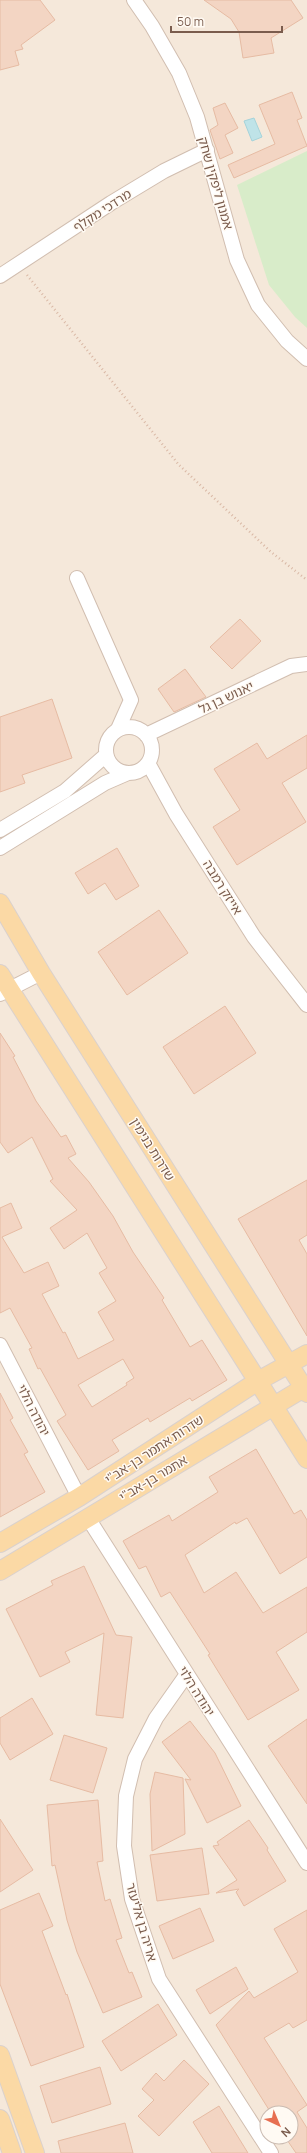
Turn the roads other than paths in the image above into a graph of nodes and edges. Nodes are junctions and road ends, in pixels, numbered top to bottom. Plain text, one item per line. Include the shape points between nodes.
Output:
1 (134, 0) edge
2 (206, 150) junction
3 (0, 276) edge
4 (307, 359) edge
5 (77, 578) dead end
6 (307, 664) edge
7 (118, 729) junction
8 (146, 735) junction
9 (106, 755) junction
10 (148, 763) junction
11 (128, 773) junction
12 (0, 830) edge
13 (0, 848) edge
14 (0, 904) edge
15 (41, 973) junction
16 (0, 974) edge
17 (5, 992) edge
18 (307, 1005) edge
19 (0, 1345) edge
20 (307, 1354) edge
21 (290, 1364) junction
22 (258, 1381) junction
23 (306, 1389) edge
24 (273, 1405) junction
25 (307, 1459) edge
26 (79, 1497) junction
27 (88, 1518) junction
28 (0, 1543) edge
29 (0, 1571) edge
30 (187, 1674) junction
31 (307, 1863) edge
32 (0, 2055) edge
33 (0, 2119) edge
34 (12, 2153) edge
35 (35, 2153) edge
36 (271, 2153) edge

1 - 2 street, אמנון ליפקין שחק via 179,73 197,117
2 - 3 street, מרדכי מקלף via 164,171 111,203
2 - 4 street, אמנון ליפקין שחק via 237,260 258,306 287,341
5 - 7 street via 131,700
6 - 8 street, יאנוש בן גל via 291,666
7 - 8 street via 134,727
7 - 9 street via 108,740
8 - 10 street via 152,748
9 - 11 street via 114,768
9 - 12 street via 65,791
10 - 11 street via 136,772
10 - 18 street, אייזק רמבה via 176,814 254,937
11 - 13 street via 106,783
14 - 15 main road, שדרות בנימין
15 - 17 street
15 - 21 main road, שדרות בנימין
16 - 17 main road
17 - 22 main road
19 - 26 street, יהודה הלוי
20 - 21 main road, שדרות אתמר בן-אב"י
21 - 22 main road, שדרות אתמר בן-אב"י
21 - 23 main road, שדרות בנימין
22 - 24 main road
22 - 26 main road, שדרות אתמר בן-אב"י
23 - 24 main road, אתמר בן-אב"י
24 - 25 main road
24 - 27 main road, אתמר בן-אב"י
26 - 28 main road, שדרות אתמר בן-אב"י
27 - 29 main road, אתמר בן-אב"י
27 - 30 street, יהודה הלוי
30 - 31 street, יהודה הלוי
30 - 36 street, אריה בן אליעזר via 156,1718 135,1759 126,1796 124,1846 132,1899 159,1979
32 - 35 main road
33 - 34 main road

